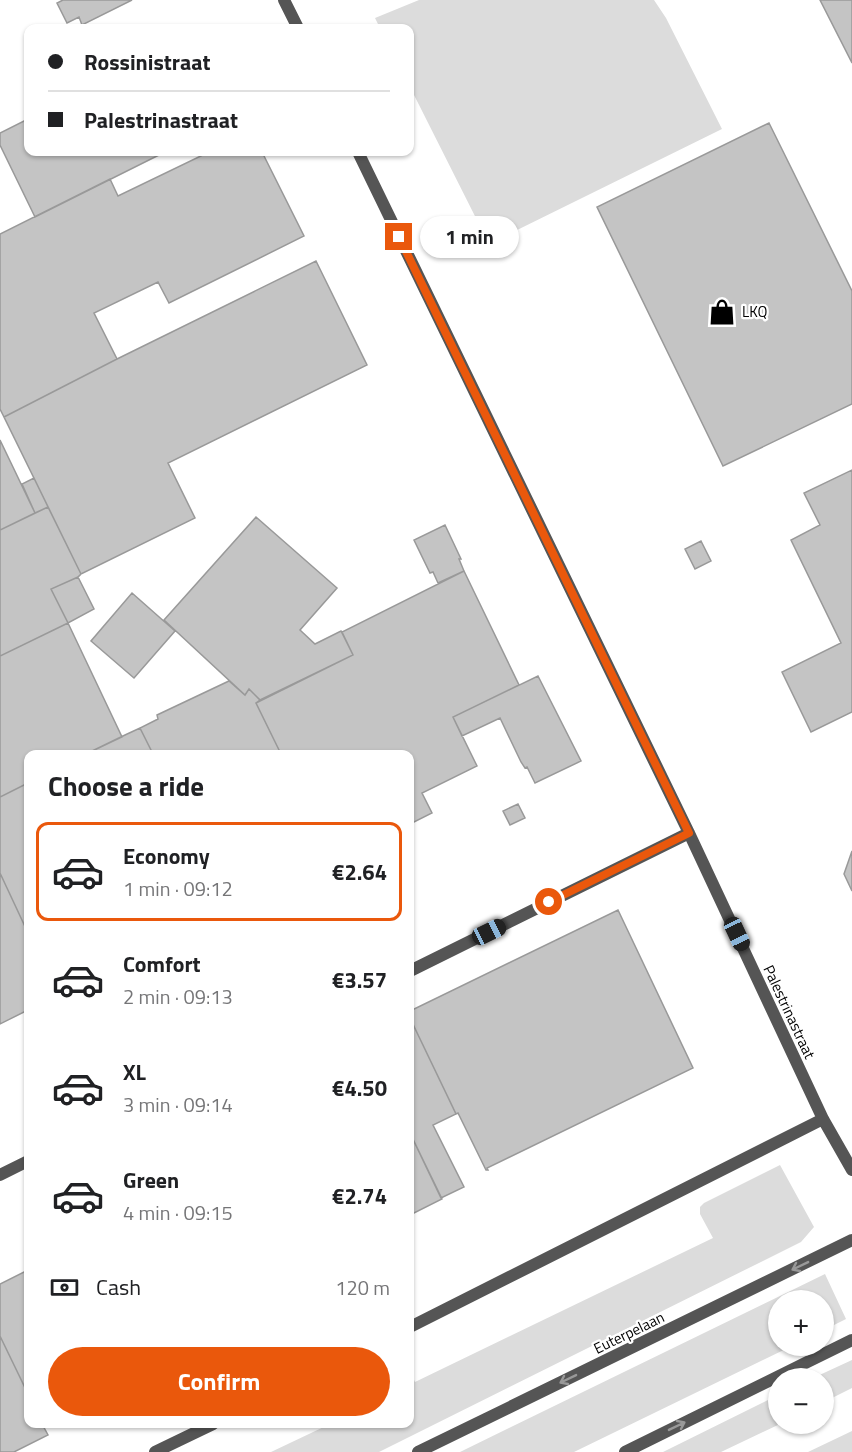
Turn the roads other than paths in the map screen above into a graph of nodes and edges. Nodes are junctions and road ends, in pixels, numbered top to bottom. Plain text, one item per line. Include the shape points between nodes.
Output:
1 (284, 0) edge
2 (296, 24) edge
3 (360, 156) edge
4 (689, 833) junction
5 (414, 970) edge
6 (823, 1119) junction
7 (24, 1163) edge
8 (852, 1170) edge
9 (0, 1175) edge
10 (852, 1240) edge
11 (414, 1325) edge
12 (852, 1340) edge
13 (205, 1428) edge
14 (155, 1452) edge
15 (418, 1452) edge
16 (625, 1452) edge

1 - 2 street
3 - 4 street, Palestrinastraat
4 - 5 street
4 - 6 street, Palestrinastraat
6 - 8 street, Palestrinastraat
6 - 11 street
7 - 9 street
10 -> 15 street, Euterpelaan
16 -> 12 street
13 - 14 street

